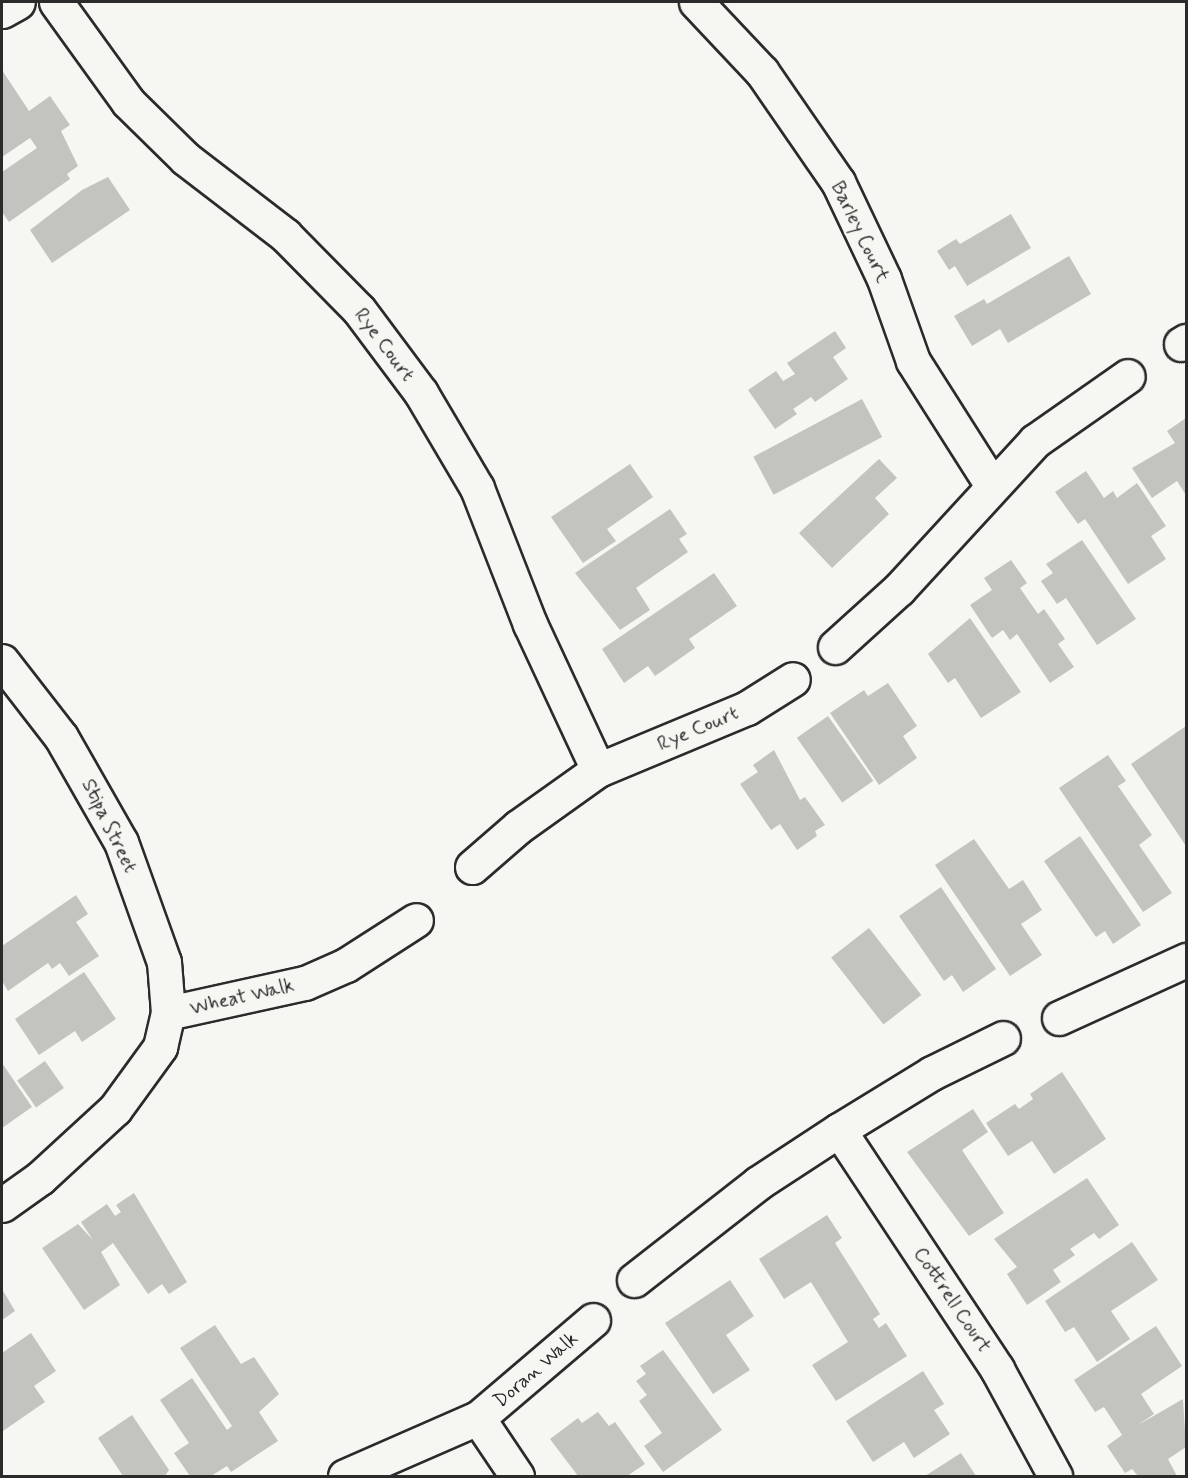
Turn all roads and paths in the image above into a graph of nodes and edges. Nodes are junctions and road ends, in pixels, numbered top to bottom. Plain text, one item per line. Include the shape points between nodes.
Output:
1 (18, 2) edge
2 (56, 2) edge
3 (696, 2) edge
4 (2, 11) edge
5 (1128, 376) dead end
6 (991, 484) junction
7 (835, 647) dead end
8 (2, 661) edge
9 (793, 679) dead end
10 (598, 770) junction
11 (472, 867) dead end
12 (416, 920) dead end
13 (1186, 960) edge
14 (168, 1013) junction
15 (1059, 1018) dead end
16 (1003, 1038) dead end
17 (839, 1130) junction
18 (2, 1205) edge
19 (634, 1280) dead end
20 (593, 1320) dead end
21 (477, 1418) junction
22 (345, 1476) edge
23 (517, 1476) edge
24 (1055, 1476) edge

1 - 4 street
2 - 10 street, Rye Court via 128,102 186,159 285,235 359,310 421,393 477,488 557,687
3 - 6 street, Barley Court via 762,72 838,182 884,279 913,361
5 - 6 street via 1071,412
6 - 7 street via 899,589
8 - 14 street, Stipa Street via 61,737 121,842 164,962
9 - 10 street, Rye Court via 747,708
10 - 11 street, Rye Court via 518,827
12 - 14 street, Wheat Walk via 346,965 305,983
13 - 15 street
14 - 18 street, Wheat Walk via 160,1047 115,1109 40,1178
16 - 17 street via 932,1073
17 - 19 street via 759,1183
17 - 24 street, Cottrell Court via 997,1369
20 - 21 street, Doran Walk
21 - 22 street, Doran Walk
21 - 23 street, Doran Walk

